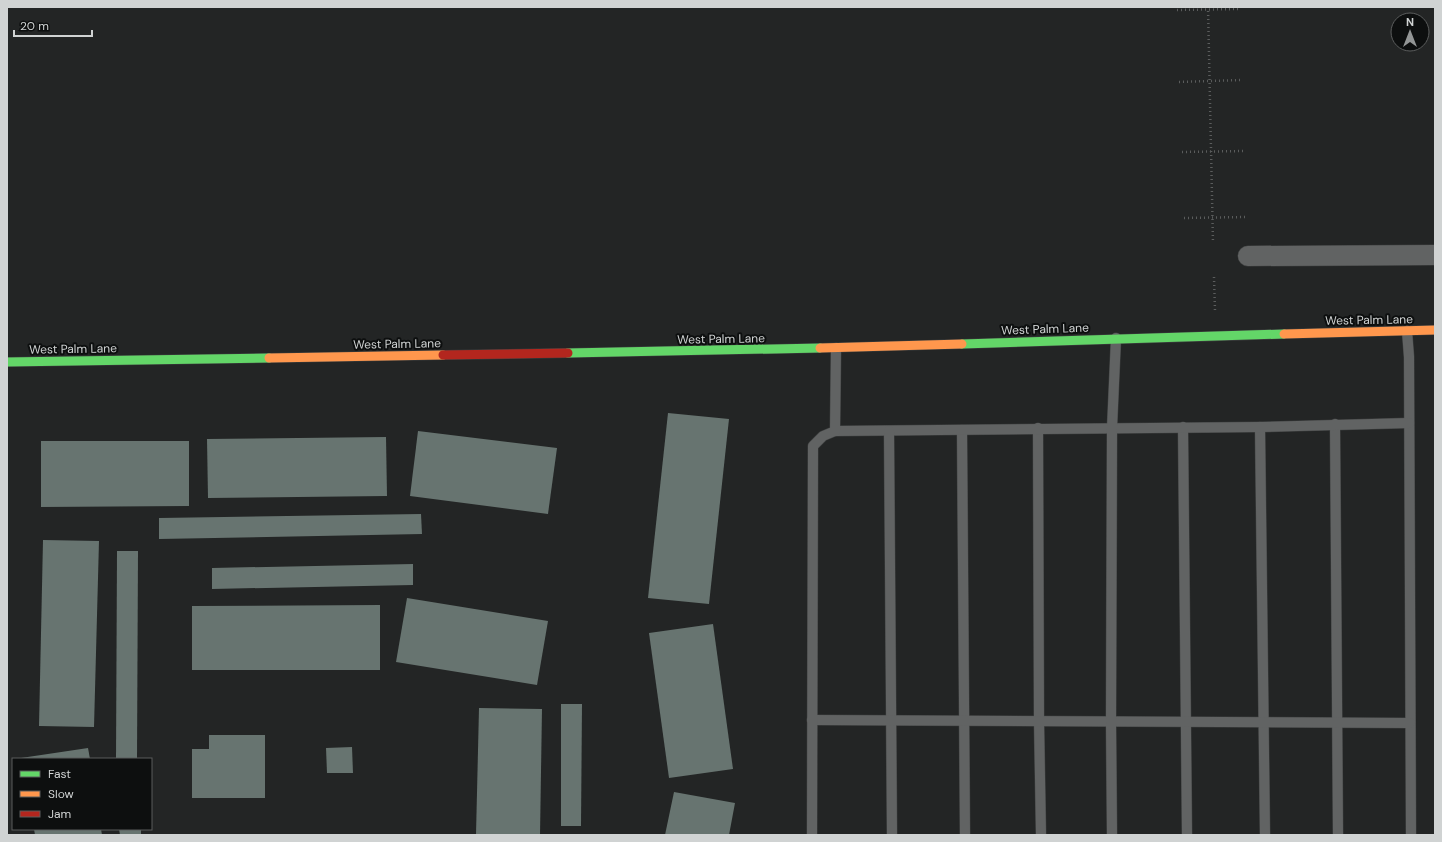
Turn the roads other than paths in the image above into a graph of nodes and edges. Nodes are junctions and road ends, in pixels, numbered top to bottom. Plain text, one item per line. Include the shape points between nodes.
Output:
1 (1435, 255) edge
2 (1248, 256) dead end
3 (1435, 330) edge
4 (1407, 331) junction
5 (1116, 338) junction
6 (836, 348) junction
7 (7, 362) edge
8 (1409, 423) junction
9 (1335, 424) junction
10 (1183, 427) junction
11 (1260, 427) junction
12 (1038, 428) junction
13 (1112, 428) junction
14 (962, 430) junction
15 (834, 431) junction
16 (889, 431) junction
17 (812, 720) junction
18 (891, 720) junction
19 (964, 721) junction
20 (1039, 721) junction
21 (1111, 722) junction
22 (1186, 722) junction
23 (1263, 723) junction
24 (1337, 723) junction
25 (1410, 723) junction
26 (812, 835) edge
27 (892, 835) edge
28 (965, 835) edge
29 (1041, 835) edge
30 (1112, 835) edge
31 (1187, 835) edge
32 (1265, 835) edge
33 (1338, 835) edge
34 (1411, 835) edge

1 - 2 street
3 - 4 street, West Palm Lane
4 - 5 street, West Palm Lane
4 - 8 lane
5 - 6 street, West Palm Lane
5 - 13 lane
6 - 7 street, West Palm Lane
6 - 15 lane
8 - 9 lane
8 - 25 lane
9 - 11 lane
9 - 24 lane
10 - 11 lane
10 - 13 lane
10 - 22 lane
11 - 23 lane
12 - 13 lane
12 - 14 lane
12 - 20 lane
13 - 21 lane
14 - 16 lane
14 - 19 lane
15 - 16 lane
15 - 17 lane via 822,436 813,446
16 - 18 lane
17 - 18 lane
17 - 26 lane
18 - 19 lane
18 - 27 lane
19 - 20 lane
19 - 28 lane
20 - 21 lane
20 - 29 lane
21 - 22 lane
21 - 30 lane
22 - 23 lane
22 - 31 lane
23 - 24 lane
23 - 32 lane
24 - 25 lane
24 - 33 lane
25 - 34 lane

